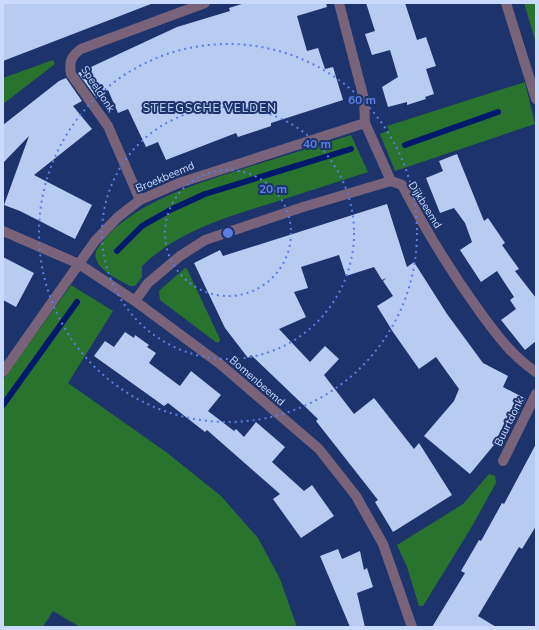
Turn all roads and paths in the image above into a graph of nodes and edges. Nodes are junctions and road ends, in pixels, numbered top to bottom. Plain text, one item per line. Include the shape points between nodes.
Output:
1 (205, 3) edge
2 (339, 3) edge
3 (506, 3) edge
4 (536, 99) edge
5 (365, 123) junction
6 (391, 181) junction
7 (140, 200) junction
8 (3, 231) edge
9 (79, 264) junction
10 (136, 301) junction
11 (3, 372) edge
12 (536, 372) edge
13 (536, 394) edge
14 (503, 461) dead end
15 (412, 627) edge

1 - 7 street, Speeldonk via 81,49 71,58 71,74 108,126
2 - 5 street, Dijkbeemd via 364,99
3 - 4 street
5 - 6 street, Dijkbeemd
5 - 7 street, Broekbeemd via 179,182
6 - 10 street via 205,240 180,256 148,283
6 - 12 street, Dijkbeemd via 402,185 458,281 504,344
7 - 9 street, Broekbeemd via 99,236
8 - 9 street, Bomenbeemd
9 - 10 street, Bomenbeemd
9 - 11 street, Broekbeemd
10 - 15 street, Bomenbeemd via 220,364 319,450 356,496 383,544
13 - 14 street, Buurtdonk

